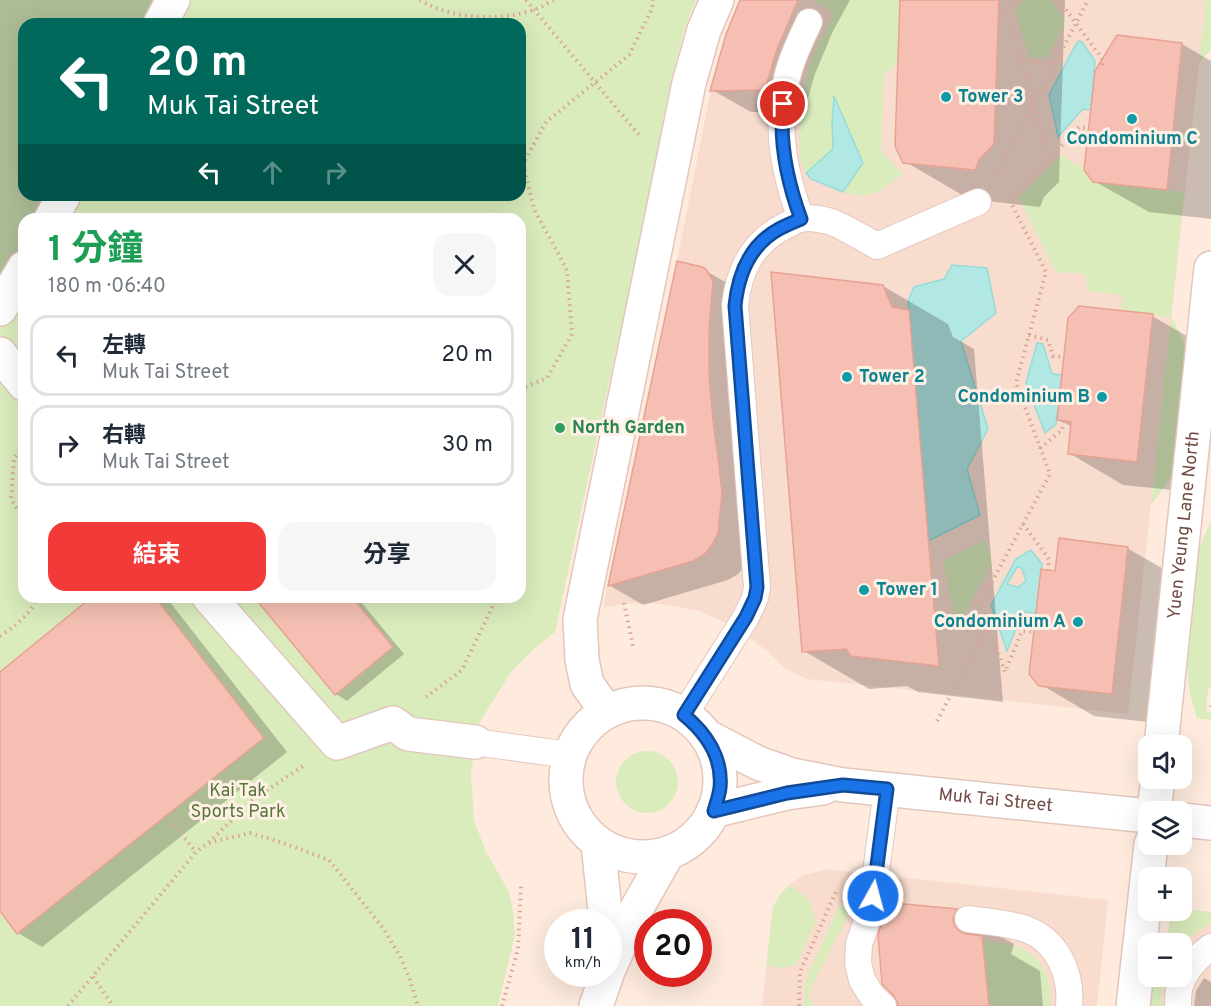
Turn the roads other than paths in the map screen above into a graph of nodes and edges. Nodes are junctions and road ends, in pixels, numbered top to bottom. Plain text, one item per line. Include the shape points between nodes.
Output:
1 (173, 0) edge
2 (717, 0) edge
3 (163, 18) edge
4 (809, 22) dead end
5 (978, 202) dead end
6 (801, 219) junction
7 (1211, 268) edge
8 (18, 278) edge
9 (0, 309) edge
10 (0, 354) edge
11 (18, 376) edge
12 (214, 603) edge
13 (607, 712) junction
14 (695, 725) junction
15 (1162, 735) edge
16 (475, 742) joint
17 (569, 755) junction
18 (843, 785) junction
19 (887, 789) junction
20 (714, 811) junction
21 (1138, 815) edge
22 (1192, 821) edge
23 (1211, 823) edge
24 (598, 843) junction
25 (668, 853) junction
26 (1150, 855) edge
27 (603, 909) edge
28 (968, 919) dead end
29 (622, 940) edge
30 (1211, 947) edge
31 (883, 1006) edge
32 (1069, 1006) edge
33 (1133, 1006) edge
34 (1178, 1006) edge

1 - 3 street
2 - 13 street via 689,83 580,620 587,684
4 - 6 lane via 785,87 781,121 783,155
5 - 6 lane via 877,246 830,221
6 - 14 lane via 778,229 750,255 737,288 735,306 757,587
7 - 15 street, Yuen Yeung Lane North
8 - 9 street
10 - 11 street
12 - 16 street via 337,743 393,723 408,734
13 - 14 street, Muk Tai Street via 634,703 656,704 671,708
13 - 17 street, Muk Tai Street via 591,722
14 - 18 street, Muk Tai Street via 758,763 792,775
14 - 20 street, Muk Tai Street via 714,751 720,773
16 - 17 lane
17 - 24 street, Muk Tai Street via 568,800 579,823
18 - 19 street, Muk Tai Street
18 - 20 street, Muk Tai Street via 787,793
19 - 21 street, Muk Tai Street
19 - 31 lane via 877,910 859,944 858,963 862,980
20 - 25 street, Muk Tai Street via 700,832
22 - 23 street
24 - 25 street, Muk Tai Street via 625,855 654,857
24 - 27 street
25 - 29 street, Muk Tai Street
26 - 33 street
28 - 32 lane via 1024,929 1054,949 1069,981
30 - 34 lane via 1187,969

